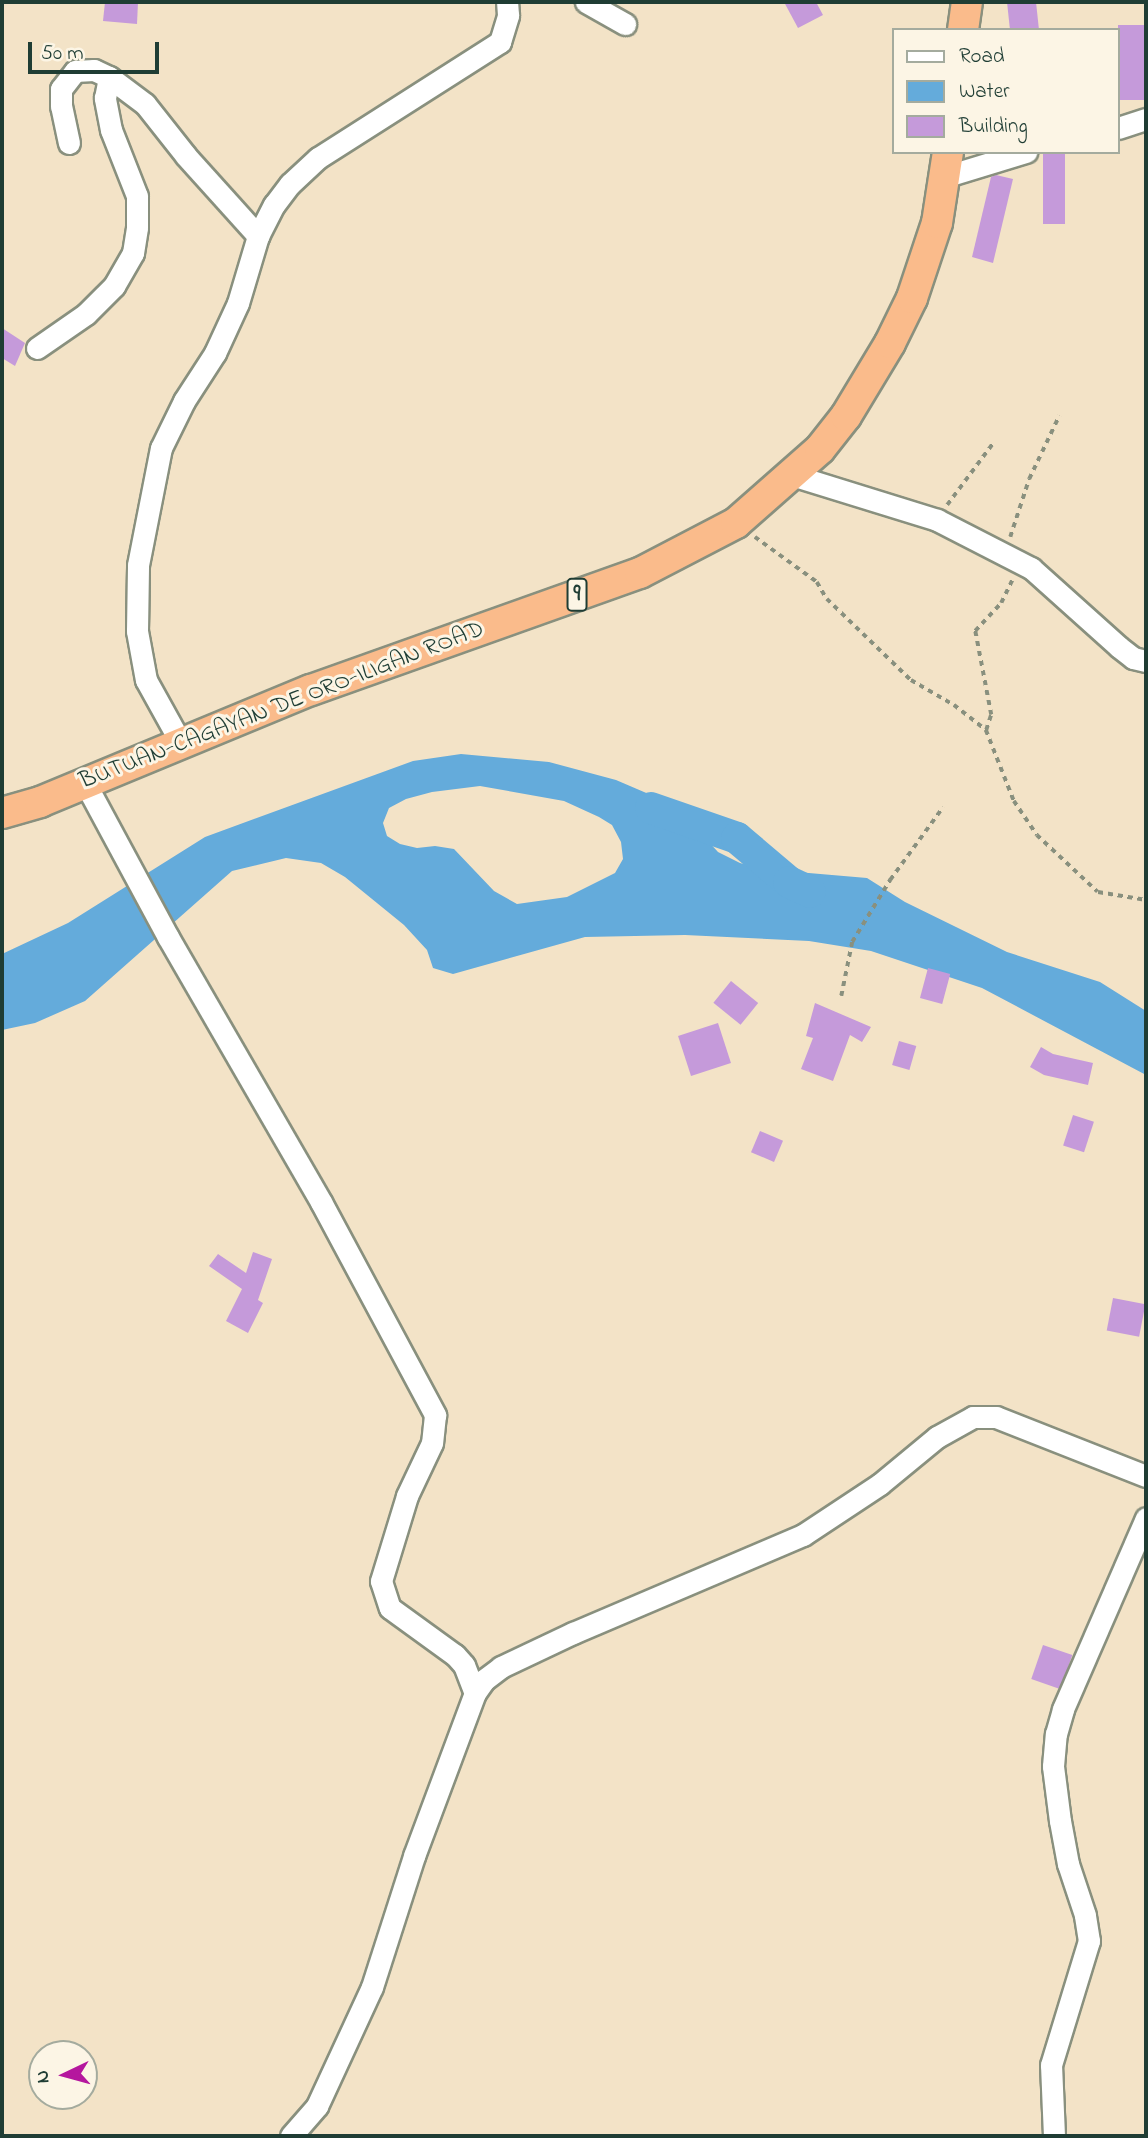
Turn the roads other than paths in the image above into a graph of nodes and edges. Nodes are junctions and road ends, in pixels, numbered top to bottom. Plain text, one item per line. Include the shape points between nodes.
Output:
1 (507, 2) edge
2 (586, 2) edge
3 (967, 2) edge
4 (625, 24) dead end
5 (963, 28) edge
6 (110, 77) junction
7 (1146, 119) edge
8 (1120, 127) edge
9 (69, 143) dead end
10 (1014, 154) edge
11 (946, 165) edge
12 (258, 236) junction
13 (37, 348) dead end
14 (792, 475) junction
15 (1146, 661) edge
16 (182, 745) junction
17 (85, 783) junction
18 (2, 813) edge
19 (1146, 1476) edge
20 (1146, 1518) edge
21 (475, 1693) junction
22 (291, 2136) edge
23 (1054, 2136) edge

1 - 12 street via 500,42 318,158 290,184
2 - 4 street
3 - 5 highway
6 - 9 street via 84,69 66,80 59,96
6 - 12 street via 145,104
6 - 13 street via 106,98 111,130 136,196 133,253 114,286 86,314
7 - 8 street
10 - 11 street
11 - 14 highway, BUTUAN-CAGAYAN DE ORO-ILIGAN ROAD / 9 via 937,223 912,298 890,343 846,416
12 - 16 street via 238,303 161,448 138,565 137,631 146,680
14 - 15 street via 937,520 1004,554 1046,579 1133,658
14 - 16 highway, BUTUAN-CAGAYAN DE ORO-ILIGAN ROAD / 9 via 736,523 640,573 321,686
16 - 17 highway, BUTUAN-CAGAYAN DE ORO-ILIGAN ROAD / 9
17 - 18 highway, BUTUAN-CAGAYAN DE ORO-ILIGAN ROAD / 9
17 - 21 street via 435,1415 432,1443 407,1496 381,1581 390,1608 455,1655
19 - 21 street via 996,1417 973,1418 937,1437 880,1484 803,1535 501,1667
20 - 23 street via 1056,1734 1053,1766 1060,1821 1089,1941 1051,2065
21 - 22 street via 414,1856 372,1987 317,2106

